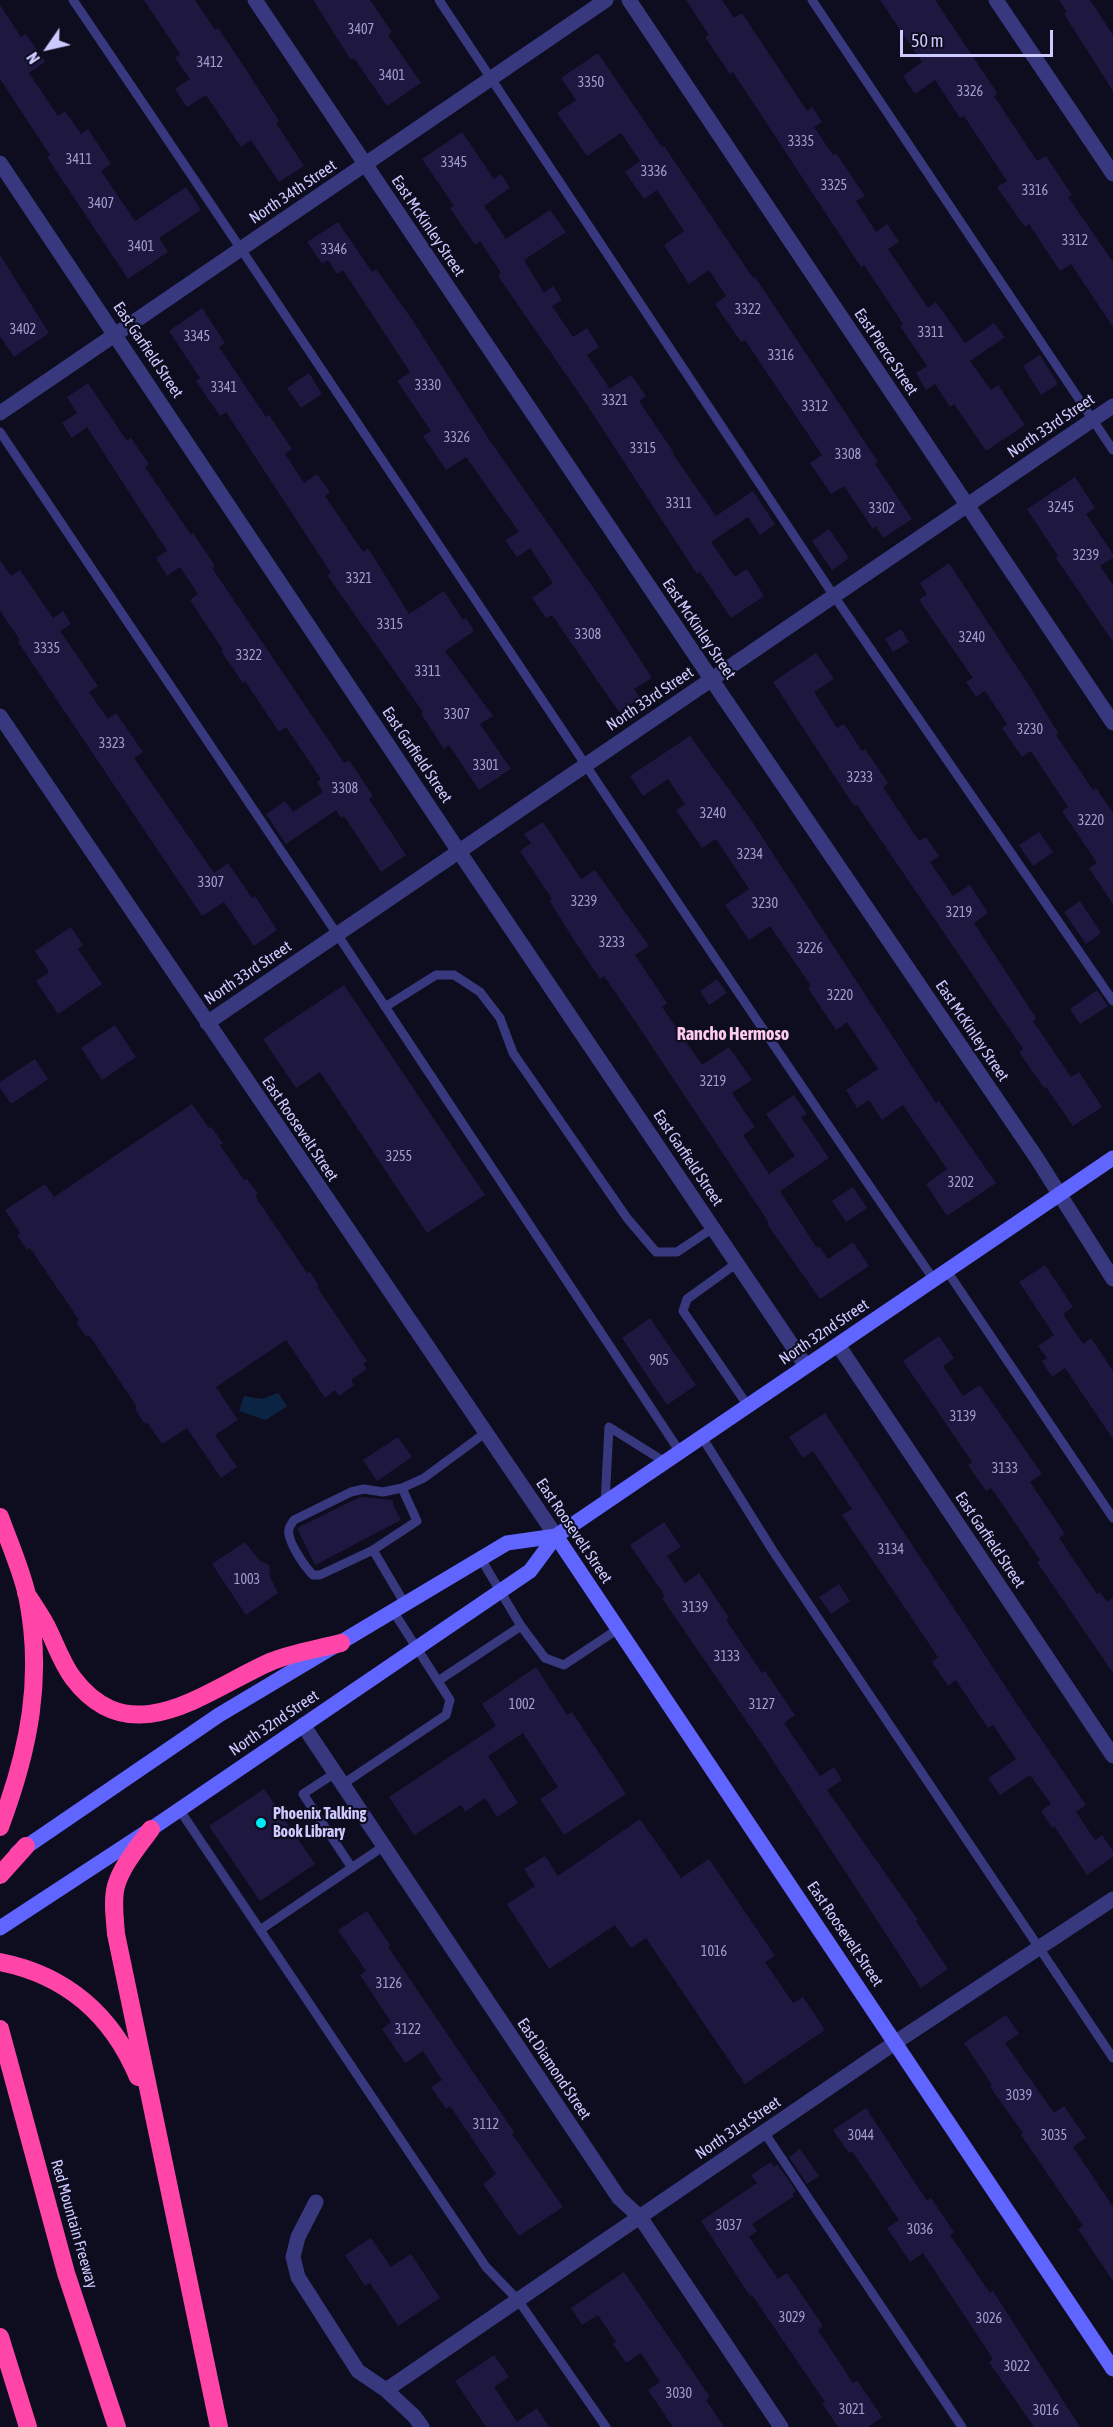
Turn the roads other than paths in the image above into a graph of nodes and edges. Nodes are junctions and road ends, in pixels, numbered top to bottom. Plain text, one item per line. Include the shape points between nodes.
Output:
1 (73, 0) edge
2 (255, 0) edge
3 (439, 0) edge
4 (606, 0) edge
5 (629, 0) edge
6 (812, 0) edge
7 (996, 0) edge
8 (492, 78) junction
9 (0, 163) edge
10 (365, 164) junction
11 (1113, 174) edge
12 (242, 248) junction
13 (116, 334) junction
14 (1113, 406) edge
15 (0, 413) edge
16 (1093, 420) junction
17 (0, 432) edge
18 (1113, 450) edge
19 (966, 505) junction
20 (834, 596) junction
21 (711, 679) junction
22 (0, 716) edge
23 (1113, 723) edge
24 (584, 765) junction
25 (458, 850) junction
26 (337, 934) junction
27 (1113, 1001) edge
28 (385, 1007) junction
29 (207, 1023) junction
30 (1113, 1158) edge
31 (1059, 1195) junction
32 (714, 1228) junction
33 (737, 1263) junction
34 (947, 1271) junction
35 (1113, 1279) edge
36 (934, 1280) junction
37 (838, 1345) junction
38 (806, 1366) junction
39 (748, 1406) junction
40 (485, 1433) junction
41 (702, 1437) junction
42 (680, 1452) junction
43 (665, 1462) junction
44 (402, 1488) junction
45 (605, 1503) junction
46 (0, 1517) edge
47 (1113, 1518) edge
48 (556, 1536) junction
49 (372, 1550) junction
50 (481, 1559) junction
51 (501, 1590) junction
52 (27, 1593) junction
53 (399, 1608) junction
54 (521, 1626) junction
55 (618, 1629) junction
56 (340, 1642) junction
57 (417, 1648) junction
58 (438, 1681) junction
59 (303, 1725) junction
60 (1113, 1755) edge
61 (339, 1778) junction
62 (179, 1809) junction
63 (0, 1827) edge
64 (151, 1829) junction
65 (26, 1846) junction
66 (384, 1846) junction
67 (0, 1864) edge
68 (352, 1868) junction
69 (0, 1875) edge
70 (1113, 1899) edge
71 (0, 1928) edge
72 (260, 1930) junction
73 (1039, 1949) junction
74 (0, 1962) edge
75 (0, 2029) edge
76 (896, 2042) junction
77 (1113, 2058) edge
78 (150, 2106) junction
79 (764, 2132) junction
80 (316, 2202) dead end
81 (640, 2217) junction
82 (518, 2300) junction
83 (0, 2337) edge
84 (1113, 2368) edge
85 (386, 2390) junction
86 (28, 2427) edge
87 (117, 2427) edge
88 (219, 2427) edge
89 (422, 2427) edge
90 (606, 2427) edge
91 (781, 2427) edge
92 (962, 2427) edge

1 - 12 lane
2 - 10 street, East McKinley Street
3 - 8 lane
4 - 8 street, North 34th Street
5 - 19 street, East Pierce Street
6 - 16 lane
7 - 11 street
8 - 10 street, North 34th Street
8 - 20 lane
9 - 13 street, East Garfield Street
10 - 12 street, North 34th Street
10 - 21 street, East McKinley Street
12 - 13 street, North 34th Street
12 - 24 lane
13 - 15 street, North 34th Street
13 - 25 street, East Garfield Street
14 - 16 street, North 33rd Street
16 - 18 lane
16 - 19 street, North 33rd Street
17 - 26 lane
19 - 20 street, North 33rd Street
19 - 23 street, East Pierce Street
20 - 21 street, North 33rd Street
20 - 27 lane
21 - 24 street, North 33rd Street
21 - 31 street, East McKinley Street
22 - 29 street, East Roosevelt Street
24 - 25 street, North 33rd Street
24 - 36 lane
25 - 26 street, North 33rd Street
25 - 32 street, East Garfield Street
26 - 28 lane
26 - 29 street, North 33rd Street
28 - 32 lane via 436,975 454,975 480,992 500,1018 513,1053 627,1218 656,1252 677,1252
28 - 42 lane
29 - 40 street, East Roosevelt Street
30 - 31 main road, North 32nd Street
31 - 34 main road, North 32nd Street
31 - 35 street, East McKinley Street
32 - 33 street, East Garfield Street
33 - 38 street, East Garfield Street
33 - 39 lane via 687,1299 683,1311
34 - 36 main road, North 32nd Street
34 - 47 lane
36 - 37 main road, North 32nd Street
37 - 38 main road, North 32nd Street
37 - 60 street, East Garfield Street
38 - 39 main road, North 32nd Street
39 - 41 main road, North 32nd Street
40 - 44 lane via 424,1478
40 - 48 street, East Roosevelt Street
41 - 42 main road, North 32nd Street
41 - 73 lane via 773,1551
42 - 43 main road, North 32nd Street
43 - 45 main road, North 32nd Street
43 - 45 lane via 609,1426
44 - 49 lane via 417,1521
44 - 49 lane via 351,1492 294,1521 288,1529 298,1556 313,1575
45 - 48 main road, North 32nd Street
46 - 52 highway
48 - 50 main road, North 32nd Street via 507,1543
48 - 51 main road, North 32nd Street via 530,1571
48 - 55 main road, East Roosevelt Street
49 - 53 lane
50 - 51 lane
50 - 53 main road, North 32nd Street
51 - 54 lane
51 - 57 main road, North 32nd Street
52 - 56 highway via 73,1677 104,1706 124,1714 145,1715 176,1709 273,1661
52 - 63 highway via 34,1667 32,1719 24,1759
53 - 56 main road, North 32nd Street
53 - 57 lane
54 - 55 lane via 545,1659 564,1665
54 - 58 lane
55 - 76 main road, East Roosevelt Street
56 - 65 main road, North 32nd Street via 219,1715
57 - 58 lane
57 - 59 main road, North 32nd Street
58 - 61 lane via 450,1700 446,1715
59 - 61 street, East Diamond Street
59 - 62 main road, North 32nd Street
61 - 66 street, East Diamond Street
61 - 68 lane via 303,1794
62 - 64 main road, North 32nd Street
62 - 72 lane
64 - 71 main road, North 32nd Street
64 - 78 highway via 125,1866 116,1886 114,1904 116,1934
65 - 67 main road, North 32nd Street
65 - 69 highway
66 - 68 lane
66 - 81 street, East Diamond Street via 619,2198
68 - 72 lane
70 - 73 street, North 31st Street
72 - 82 lane via 486,2267
73 - 76 street, North 31st Street
73 - 77 lane
74 - 78 highway via 34,1972 83,1998 120,2043
75 - 87 highway, Red Mountain Freeway via 66,2273
76 - 79 street, North 31st Street
76 - 84 main road, East Roosevelt Street
78 - 88 highway
79 - 81 street, North 31st Street
79 - 92 lane
80 - 85 street via 298,2237 293,2257 298,2277 358,2371
81 - 82 street, North 31st Street
81 - 91 street, East Diamond Street
82 - 85 street, North 31st Street
82 - 90 lane
83 - 86 highway
85 - 89 street

